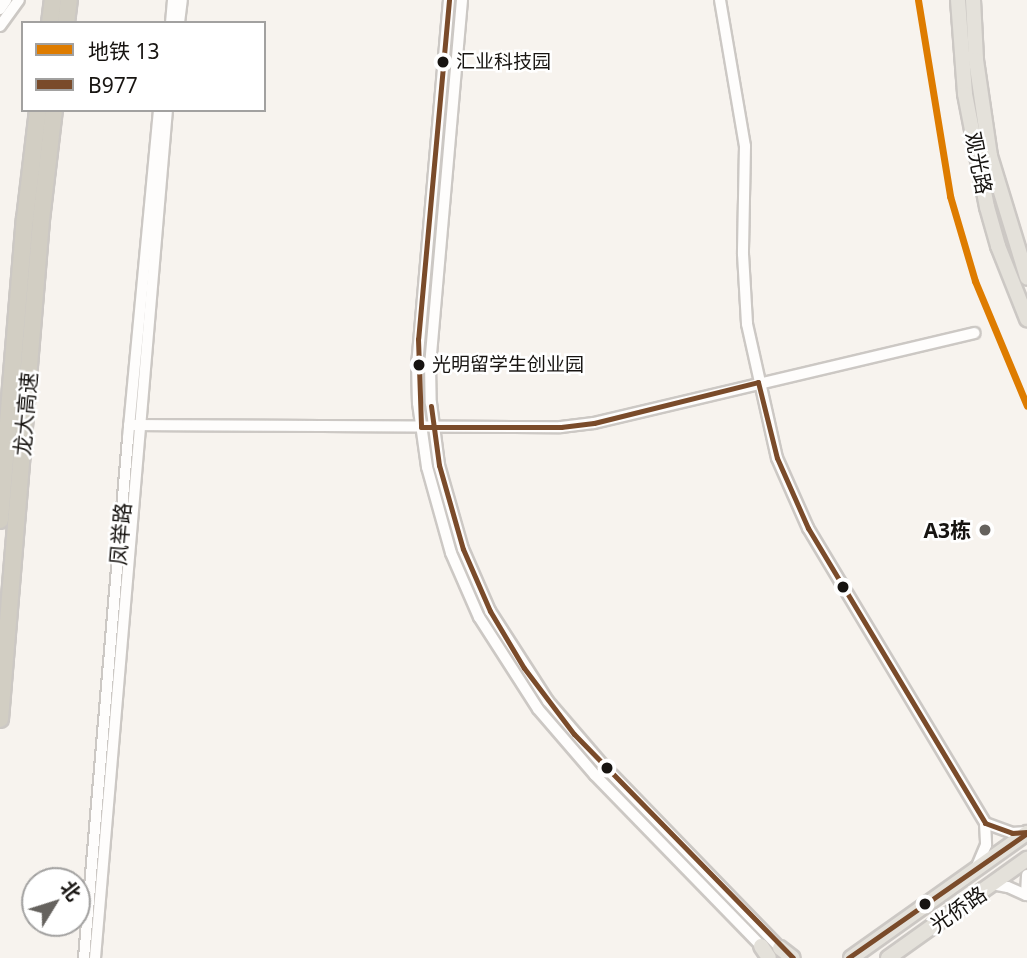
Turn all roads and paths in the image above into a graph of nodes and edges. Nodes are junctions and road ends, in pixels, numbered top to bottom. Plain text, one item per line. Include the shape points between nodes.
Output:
1 (6, 0) edge
2 (19, 0) edge
3 (53, 0) edge
4 (69, 0) edge
5 (173, 0) edge
6 (182, 0) edge
7 (449, 0) edge
8 (461, 0) edge
9 (720, 0) edge
10 (958, 0) edge
11 (973, 0) edge
12 (0, 9) edge
13 (50, 21) edge
14 (66, 21) edge
15 (170, 21) edge
16 (179, 21) edge
17 (0, 26) edge
18 (38, 112) edge
19 (54, 112) edge
20 (159, 112) edge
21 (167, 112) edge
22 (1027, 277) edge
23 (1027, 319) edge
24 (975, 333) dead end
25 (758, 382) junction
26 (134, 426) junction
27 (421, 427) junction
28 (433, 427) junction
29 (0, 520) edge
30 (0, 719) edge
31 (985, 823) junction
32 (1027, 833) edge
33 (1027, 859) edge
34 (975, 869) junction
35 (1027, 875) edge
36 (992, 884) junction
37 (1027, 896) edge
38 (777, 954) edge
39 (851, 957) edge
40 (85, 958) edge
41 (95, 958) edge
42 (888, 958) edge

1 - 12 street
2 - 17 street
3 - 13 highway
4 - 14 highway
5 - 15 street
6 - 16 street
7 - 27 street via 418,339
8 - 28 street via 430,340
9 - 25 street via 745,146 744,290
10 - 23 main road, 观光路 via 965,94 987,206
11 - 22 main road, 观光路 via 977,73 990,156
18 - 29 highway, 龙大高速
19 - 30 highway, 龙大高速
20 - 26 street, 凤举路
21 - 26 street, 凤举路
24 - 25 street
25 - 28 street via 594,424
25 - 31 street via 777,458 808,528
26 - 27 street
26 - 40 street, 凤举路
26 - 41 street, 凤举路
27 - 28 street
27 - 38 street via 451,553 479,617 514,675 565,742
28 - 38 street via 443,483 463,549 490,611 524,668 574,734
31 - 32 street
31 - 34 street via 986,845
32 - 34 main road, 光侨路
33 - 36 main road, 光侨路
34 - 39 main road, 光侨路
35 - 37 street
36 - 37 street
36 - 42 main road, 光侨路

